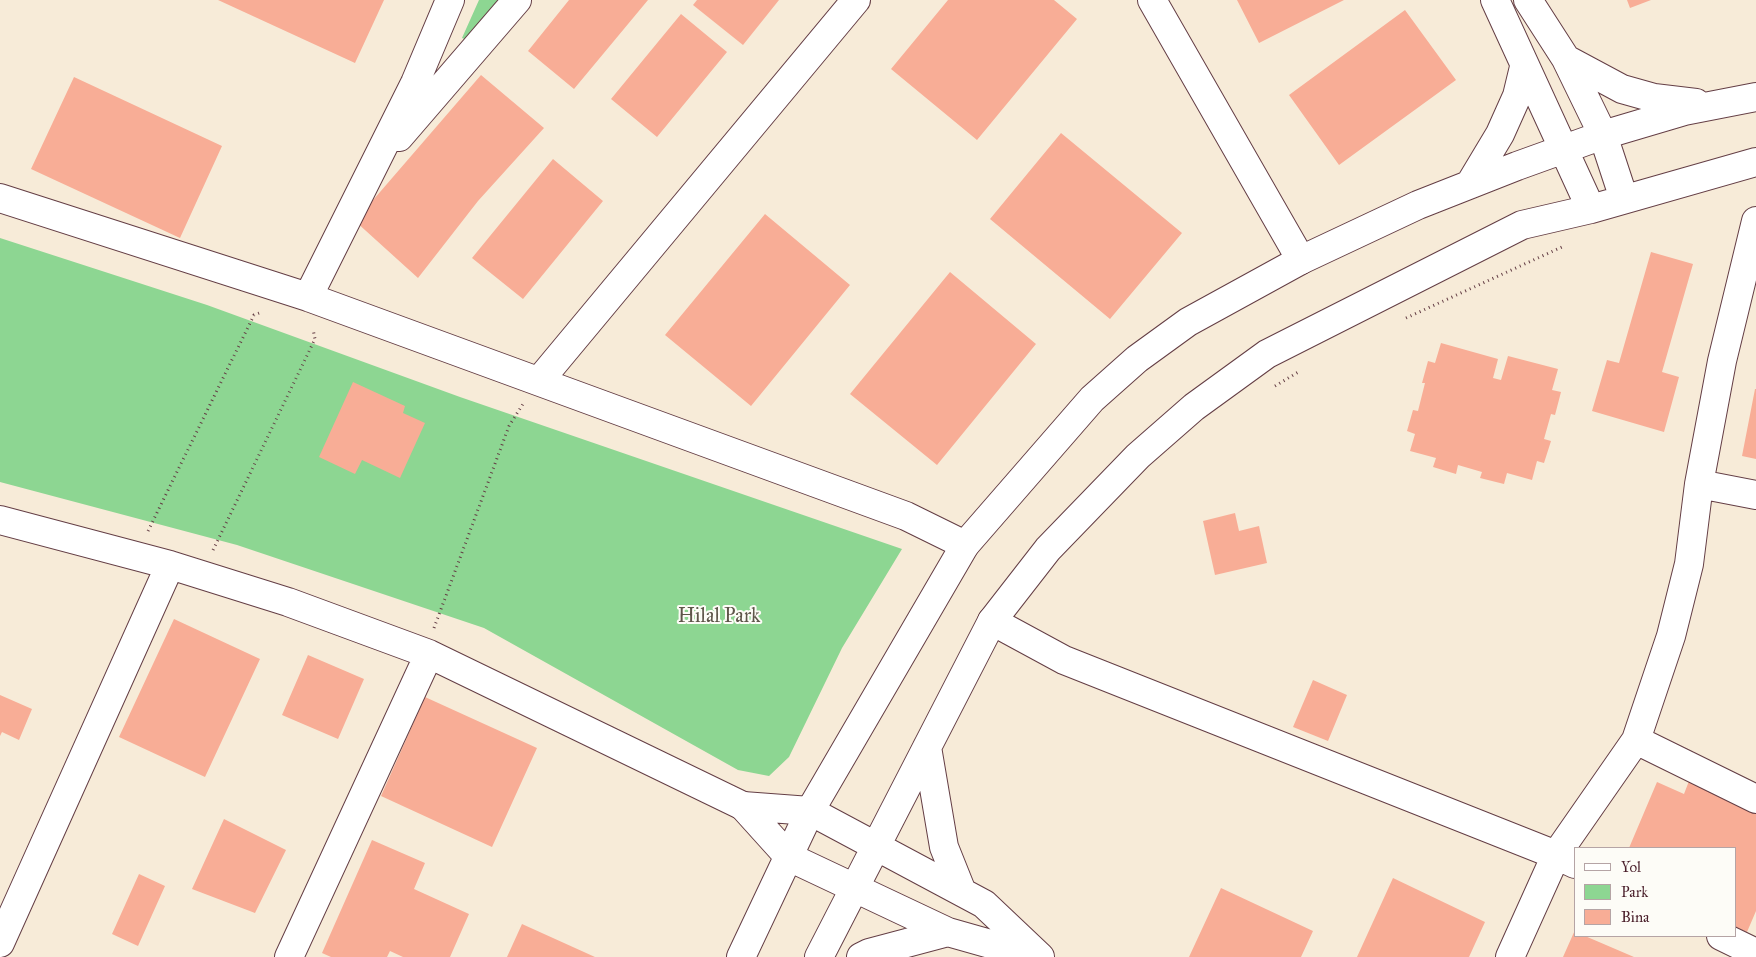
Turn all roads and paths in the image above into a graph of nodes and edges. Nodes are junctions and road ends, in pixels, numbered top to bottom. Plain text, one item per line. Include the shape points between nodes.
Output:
1 (450, 0) edge
2 (517, 0) edge
3 (856, 0) edge
4 (1152, 0) edge
5 (1495, 0) edge
6 (1528, 0) edge
7 (1566, 59) junction
8 (1524, 67) junction
9 (1756, 97) edge
10 (1715, 105) junction
11 (1603, 135) junction
12 (1564, 149) junction
13 (1756, 162) edge
14 (375, 164) junction
15 (1470, 184) junction
16 (0, 198) edge
17 (1624, 199) junction
18 (1591, 210) junction
19 (1756, 221) edge
20 (1565, 246) dead end
21 (1301, 260) junction
22 (308, 298) junction
23 (263, 312) dead end
24 (1397, 322) dead end
25 (1306, 368) dead end
26 (539, 381) junction
27 (1267, 391) dead end
28 (1699, 484) junction
29 (1756, 495) edge
30 (0, 520) edge
31 (965, 545) junction
32 (136, 556) junction
33 (170, 565) junction
34 (200, 575) junction
35 (992, 621) junction
36 (429, 654) junction
37 (1636, 740) junction
38 (926, 747) junction
39 (1756, 799) edge
40 (743, 806) junction
41 (810, 811) junction
42 (876, 846) junction
43 (789, 857) junction
44 (1566, 860) edge
45 (854, 889) junction
46 (962, 892) junction
47 (948, 932) junction
48 (1722, 937) edge
49 (0, 943) edge
50 (1756, 953) edge
51 (288, 957) edge
52 (741, 957) edge
53 (819, 957) edge
54 (861, 957) edge
55 (1038, 957) edge
56 (1510, 957) edge

1 - 14 street via 415,83
2 - 14 street
3 - 26 street
4 - 21 street
5 - 8 street
6 - 7 street
7 - 10 street via 1622,90 1654,98
7 - 11 street
8 - 12 street
8 - 15 street via 1517,96 1500,134
9 - 10 street
10 - 11 street
11 - 12 street
11 - 17 street
12 - 15 street
12 - 18 street
13 - 17 street
14 - 22 street
15 - 21 street
16 - 22 street
17 - 18 street
18 - 35 street via 1522,225 1267,354 1194,407 1138,456 1048,549
19 - 28 street via 1722,361
20 - 24 path
21 - 31 street via 1188,322 1137,359 1092,399
22 - 26 street
22 - 34 path via 315,339
23 - 32 path via 254,315
25 - 27 path
26 - 31 street via 906,516
26 - 36 path via 509,426 436,620
28 - 29 street
28 - 37 street via 1685,582 1671,636
30 - 32 street
31 - 41 street
32 - 33 street
33 - 34 street
33 - 49 street
34 - 36 street via 288,602
35 - 38 street
35 - 44 street via 1064,660
36 - 40 street
36 - 51 street
37 - 39 street
37 - 44 street
38 - 42 street
38 - 46 street via 944,847
40 - 41 street
40 - 43 street
41 - 42 street
41 - 43 street
42 - 45 street
42 - 46 street
43 - 45 street
43 - 52 street
44 - 56 street
45 - 47 street
45 - 53 street
46 - 55 street via 984,904
47 - 54 street
47 - 55 street
48 - 50 street

